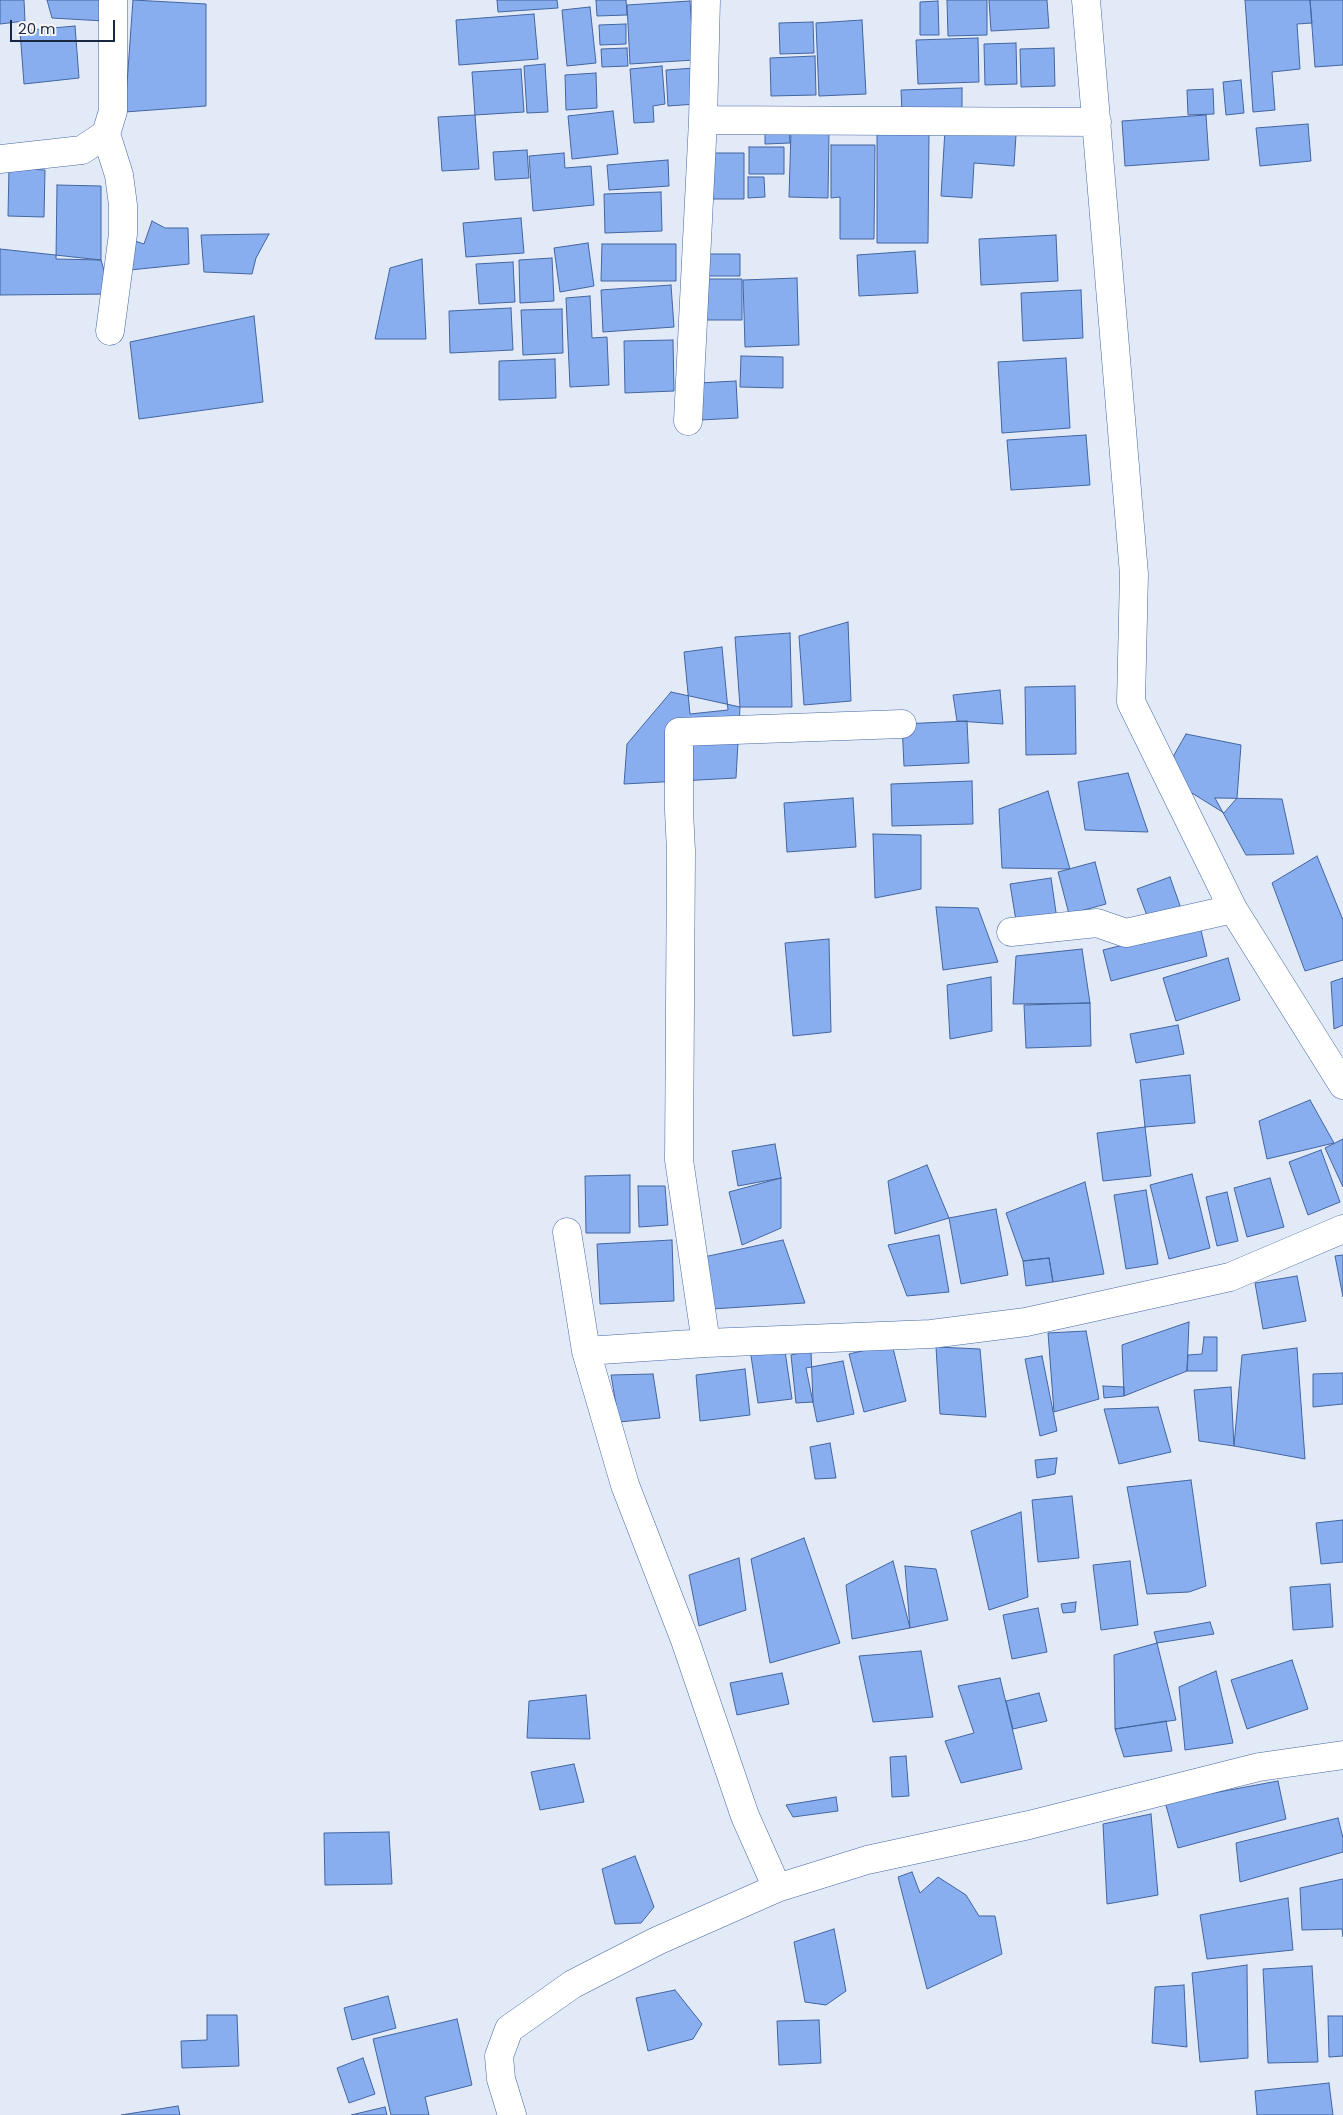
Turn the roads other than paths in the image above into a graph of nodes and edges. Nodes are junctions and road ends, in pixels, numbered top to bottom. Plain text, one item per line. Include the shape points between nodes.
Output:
1 (113, 0) edge
2 (706, 0) edge
3 (1086, 0) edge
4 (703, 120) junction
5 (1096, 122) junction
6 (106, 134) junction
7 (0, 159) edge
8 (110, 331) dead end
9 (688, 421) dead end
10 (902, 724) dead end
11 (1233, 909) junction
12 (1011, 932) dead end
13 (1343, 1085) edge
14 (1343, 1230) edge
15 (567, 1232) dead end
16 (706, 1343) junction
17 (586, 1350) junction
18 (1343, 1755) edge
19 (777, 1888) junction
20 (512, 2115) edge

1 - 6 street via 112,111
2 - 4 street
3 - 5 street
4 - 5 street
4 - 9 street
5 - 11 street via 1134,574 1131,702
6 - 7 street via 82,150
6 - 8 street via 119,175 123,215
10 - 16 street via 679,732 679,1160
11 - 12 street via 1126,933 1097,923
11 - 13 street
14 - 16 street via 1230,1277 1026,1322 930,1334
15 - 17 street
16 - 17 street
17 - 19 street via 624,1485 685,1640 745,1816
18 - 19 street via 1259,1766 1029,1825 867,1860
19 - 20 street via 656,1941 573,1984 509,2029 500,2056 501,2079

